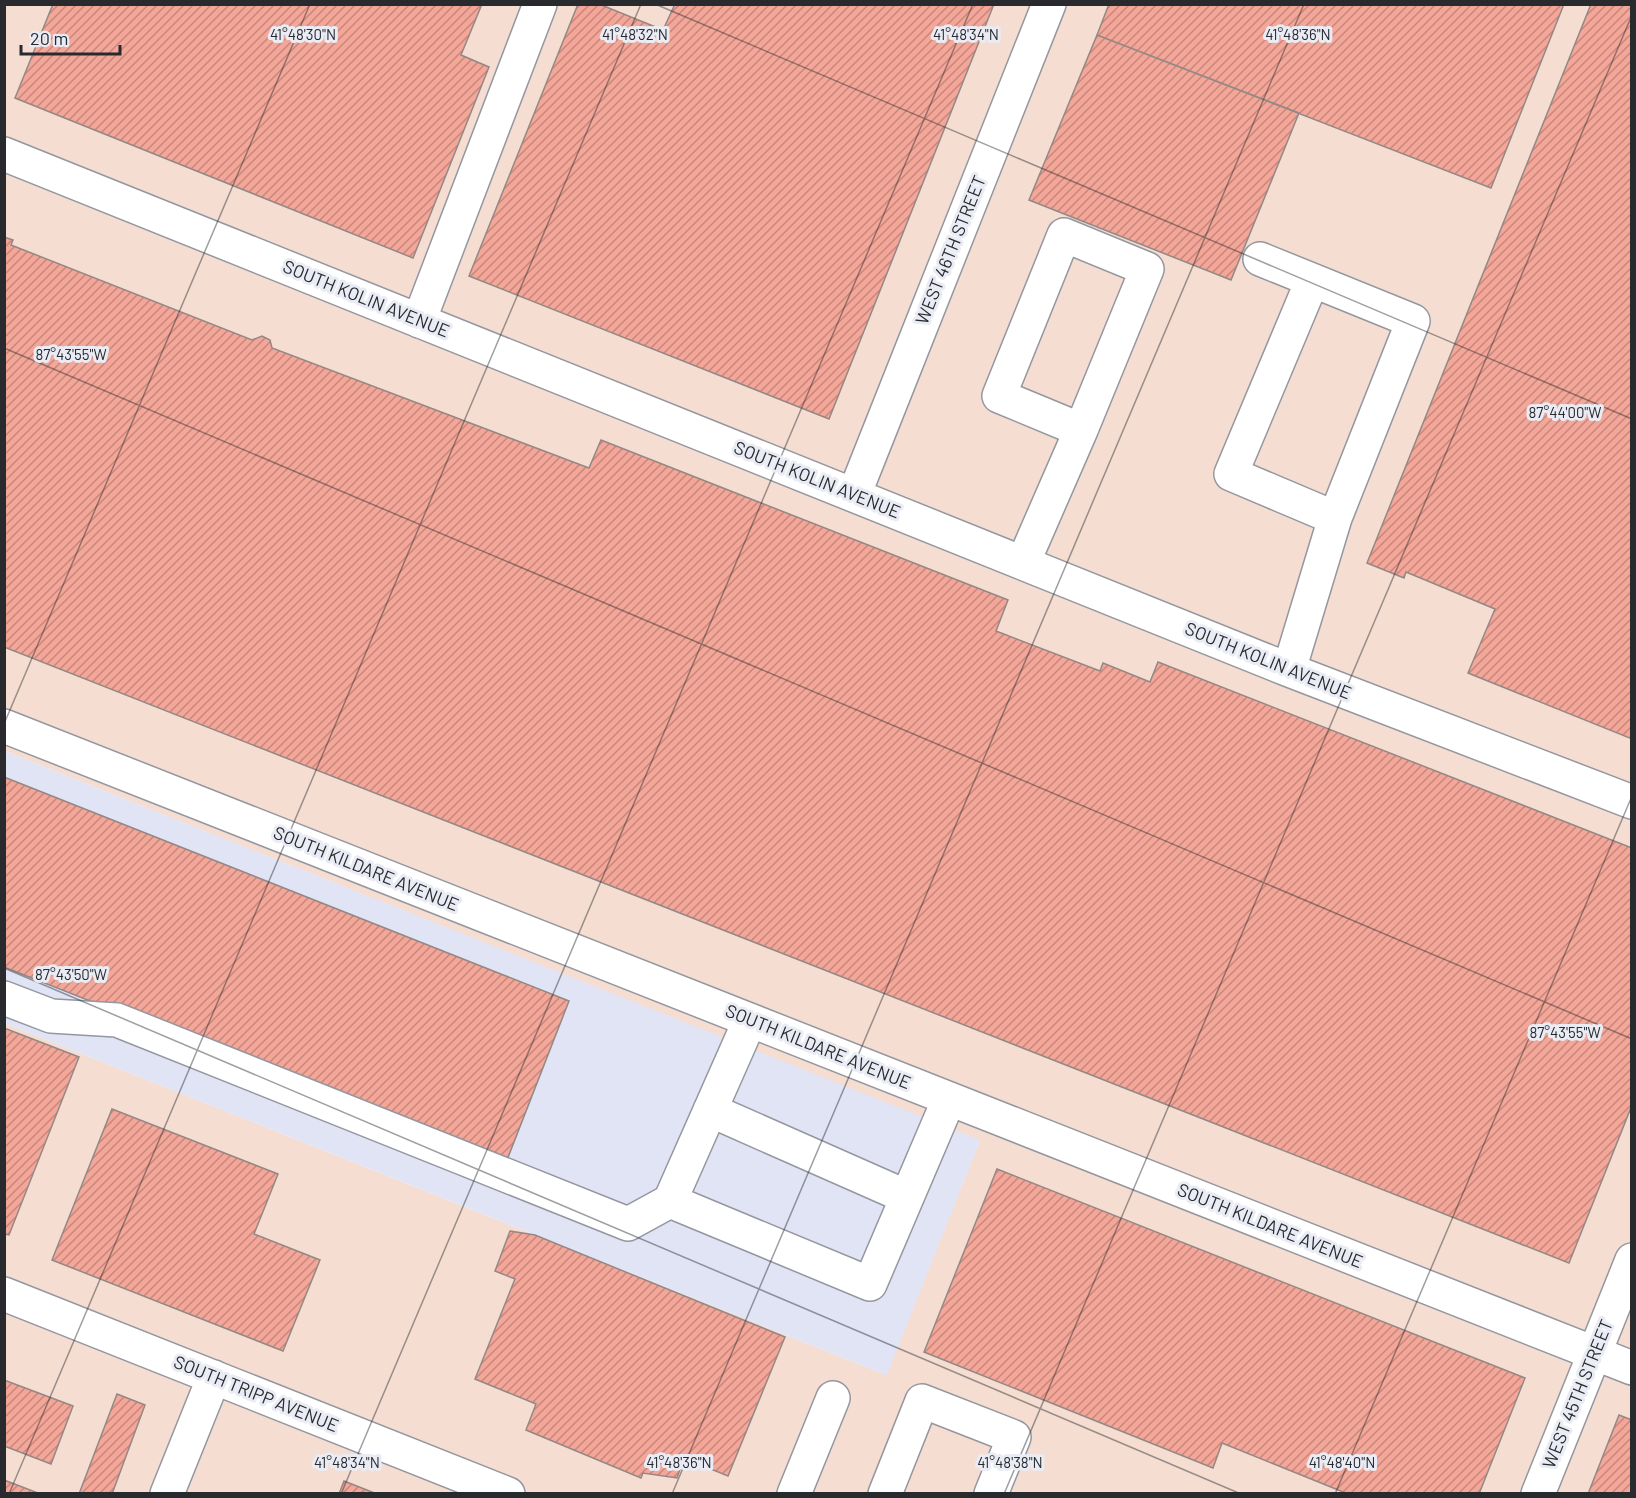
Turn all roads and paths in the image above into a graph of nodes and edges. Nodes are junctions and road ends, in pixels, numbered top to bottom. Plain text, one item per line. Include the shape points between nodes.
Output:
1 (540, 4) edge
2 (1049, 4) edge
3 (4, 154) edge
4 (1260, 259) dead end
5 (1312, 280) junction
6 (419, 321) junction
7 (1081, 430) junction
8 (854, 495) junction
9 (1335, 518) junction
10 (1023, 563) junction
11 (1289, 670) junction
12 (4, 726) edge
13 (1632, 802) edge
14 (4, 998) edge
15 (750, 1020) junction
16 (949, 1099) junction
17 (710, 1110) junction
18 (907, 1197) junction
19 (670, 1201) junction
20 (1632, 1260) edge
21 (4, 1294) edge
22 (1594, 1354) junction
23 (1632, 1368) edge
24 (214, 1377) junction
25 (833, 1398) dead end
26 (167, 1494) edge
27 (508, 1494) edge
28 (794, 1494) edge
29 (885, 1494) edge
30 (991, 1494) edge
31 (1538, 1494) edge

1 - 6 street
2 - 8 street, WEST 46TH STREET
3 - 6 street, SOUTH KOLIN AVENUE
4 - 5 street
5 - 9 street via 1413,321
5 - 9 street via 1231,474
6 - 8 street, SOUTH KOLIN AVENUE
7 - 7 street via 1147,269 1064,235 999,396
7 - 10 street
8 - 10 street, SOUTH KOLIN AVENUE
9 - 11 street
10 - 11 street, SOUTH KOLIN AVENUE
11 - 13 street, SOUTH KOLIN AVENUE
12 - 15 street, SOUTH KILDARE AVENUE
14 - 19 street via 51,1016 117,1020 628,1224
15 - 16 street, SOUTH KILDARE AVENUE
15 - 17 street
16 - 18 street
16 - 22 street, SOUTH KILDARE AVENUE
17 - 18 street
17 - 19 street
18 - 19 street via 870,1284
20 - 22 street, WEST 45TH STREET
21 - 24 street, SOUTH TRIPP AVENUE
22 - 23 street, SOUTH KILDARE AVENUE
22 - 31 street, WEST 45TH STREET
24 - 26 street
24 - 27 street, SOUTH TRIPP AVENUE
25 - 28 street
29 - 30 street via 922,1401 1014,1437

